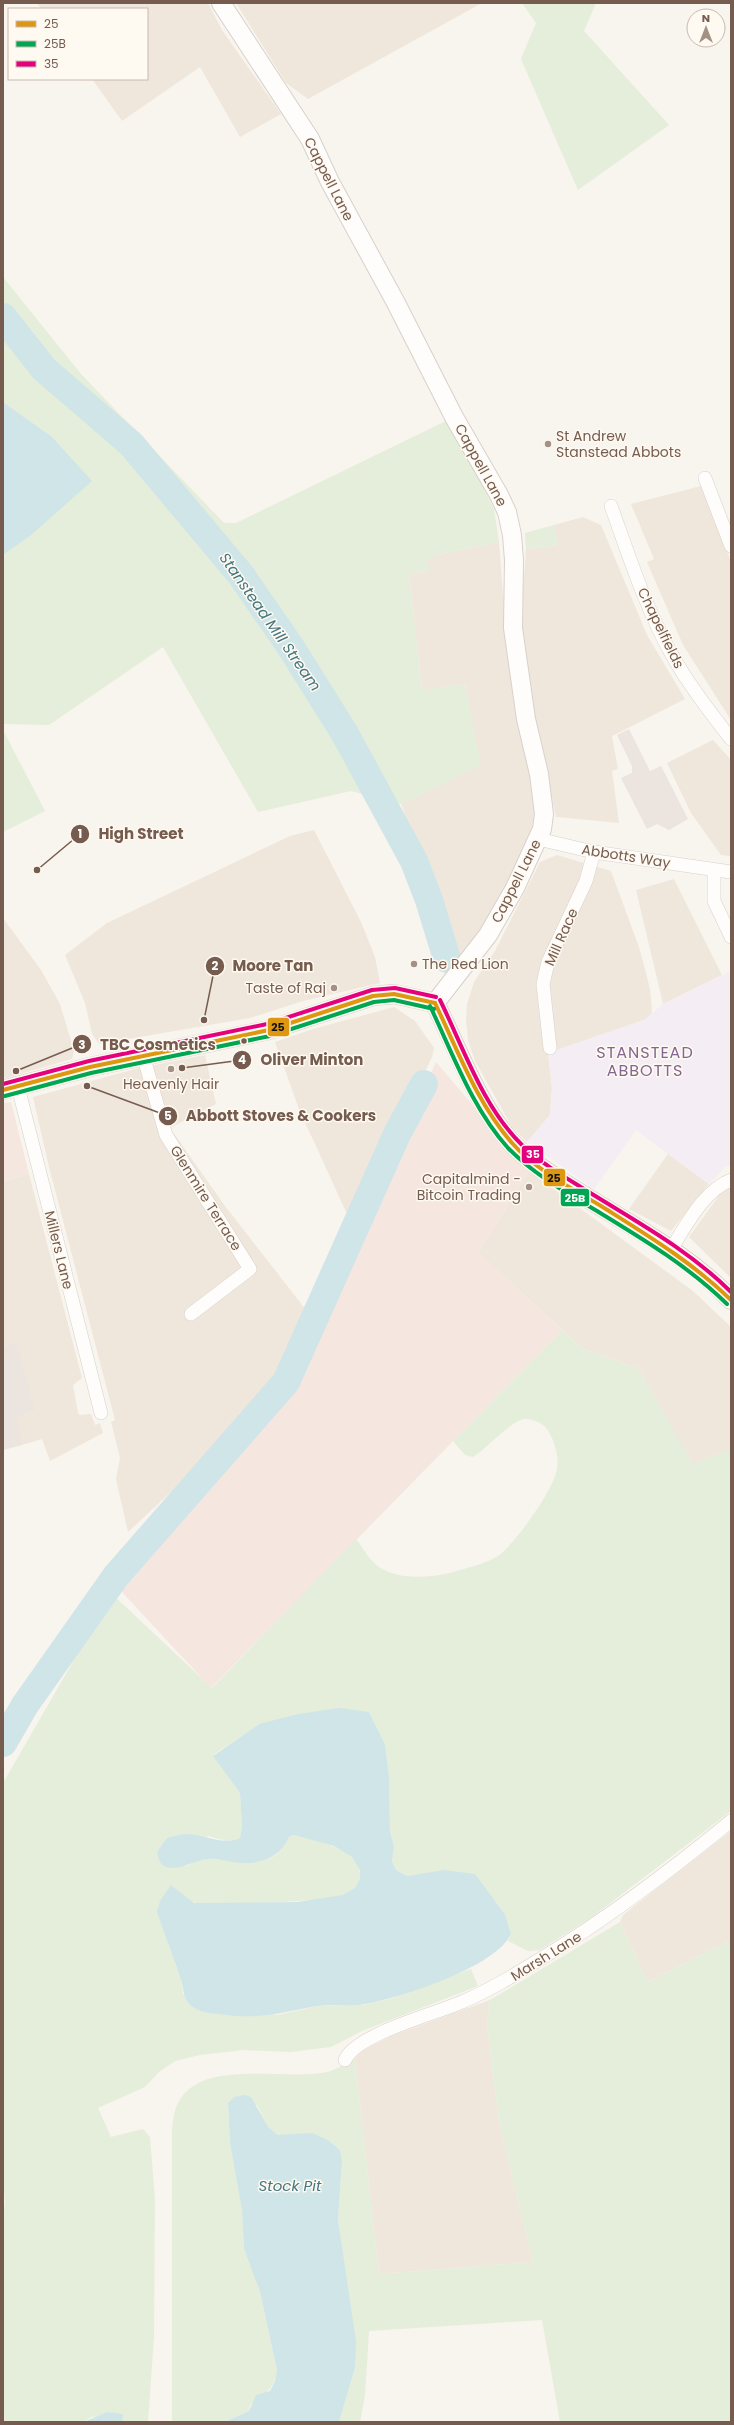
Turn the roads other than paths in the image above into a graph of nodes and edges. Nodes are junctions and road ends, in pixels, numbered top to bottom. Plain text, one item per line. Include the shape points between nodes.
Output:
1 (221, 3) edge
2 (705, 478) dead end
3 (611, 506) dead end
4 (731, 546) edge
5 (731, 740) edge
6 (538, 839) junction
7 (594, 852) junction
8 (714, 870) junction
9 (731, 872) edge
10 (731, 937) edge
11 (435, 1003) junction
12 (550, 1048) dead end
13 (143, 1055) junction
14 (10, 1088) edge
15 (731, 1180) edge
16 (671, 1249) junction
17 (731, 1300) edge
18 (190, 1314) dead end
19 (101, 1413) dead end
20 (731, 1821) edge
21 (345, 2060) dead end

1 - 6 street, Cappell Lane via 310,139 330,182 454,417 500,494 507,512 514,560 512,628 544,814
2 - 4 street
3 - 5 street, Chapelfields via 639,582 672,654 704,706
6 - 7 street, Abbotts Way
6 - 11 street, Cappell Lane via 515,888 488,935
7 - 8 street, Abbotts Way
7 - 12 street, Mill Race via 586,881 548,962 543,984
8 - 9 street, Abbotts Way
8 - 10 street via 714,902
11 - 13 street via 394,994 374,996 269,1030
11 - 16 street via 499,1128 513,1144 550,1174
13 - 14 street
13 - 18 street, Glenmire Terrace via 166,1135 250,1269
14 - 19 street, Millers Lane
15 - 16 street via 720,1184 710,1194
16 - 17 street
20 - 21 street, Marsh Lane via 621,1908 560,1947 492,1989 382,2032 353,2048

